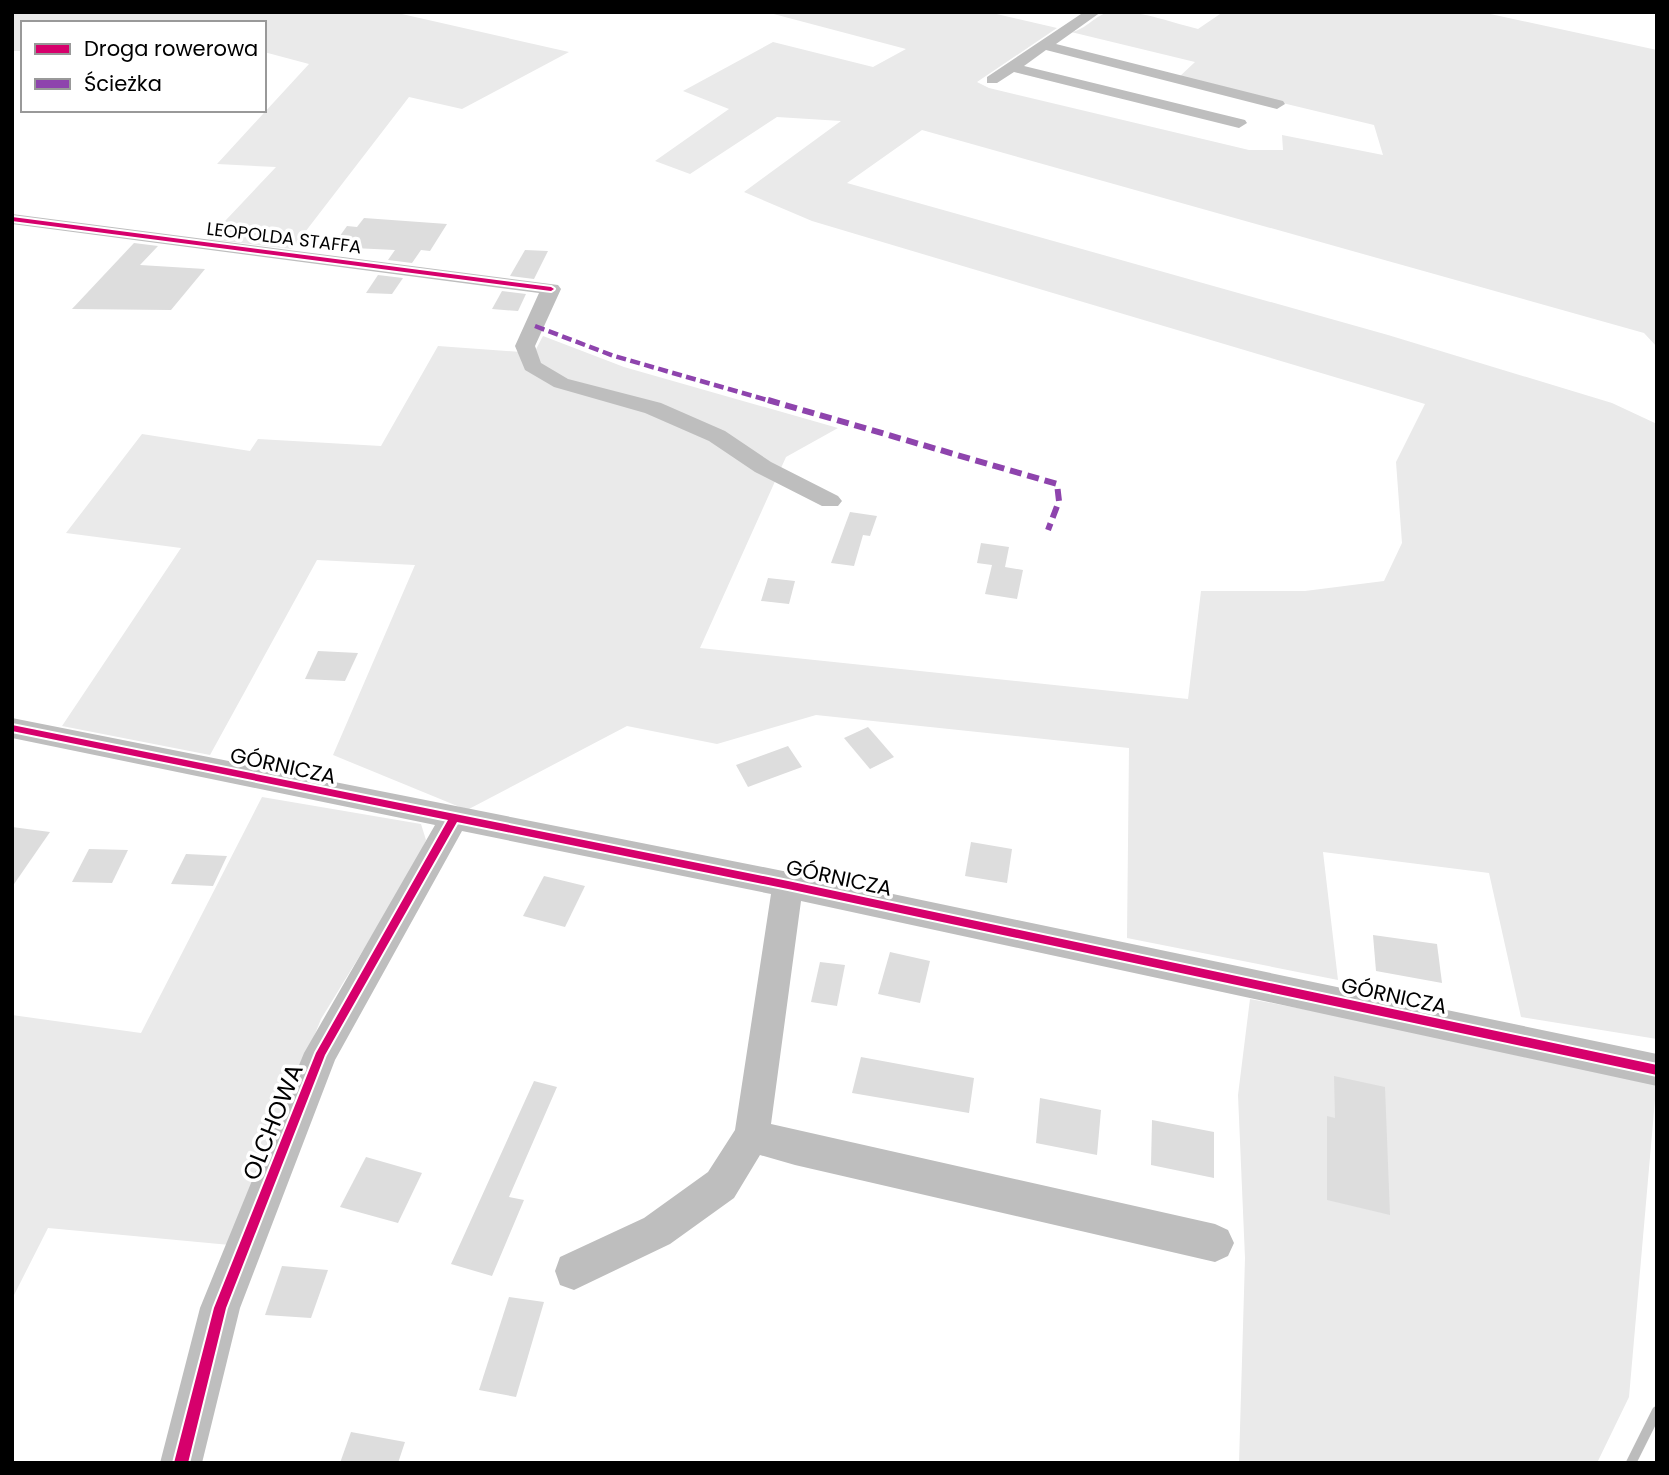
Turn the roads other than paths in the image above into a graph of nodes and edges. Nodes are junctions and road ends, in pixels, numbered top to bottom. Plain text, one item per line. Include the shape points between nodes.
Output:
1 (1094, 12) edge
2 (1043, 45) junction
3 (1011, 67) junction
4 (992, 80) dead end
5 (1277, 104) dead end
6 (1240, 123) dead end
7 (12, 219) edge
8 (830, 500) dead end
9 (12, 728) edge
10 (454, 818) junction
11 (788, 885) junction
12 (1657, 1070) edge
13 (752, 1135) junction
14 (1215, 1243) dead end
15 (574, 1271) dead end
16 (181, 1463) edge

1 - 2 street
2 - 3 street
2 - 5 street
3 - 4 street
3 - 6 street
7 - 8 street, LEOPOLDA STAFFA via 551,289 525,346 532,366 561,383 653,408 717,436 763,467
9 - 10 street, GÓRNICZA
10 - 11 street, GÓRNICZA
10 - 16 street, OLCHOWA via 321,1053 220,1308
11 - 12 street, GÓRNICZA
11 - 13 street
13 - 14 street
13 - 15 street via 722,1185 657,1231

